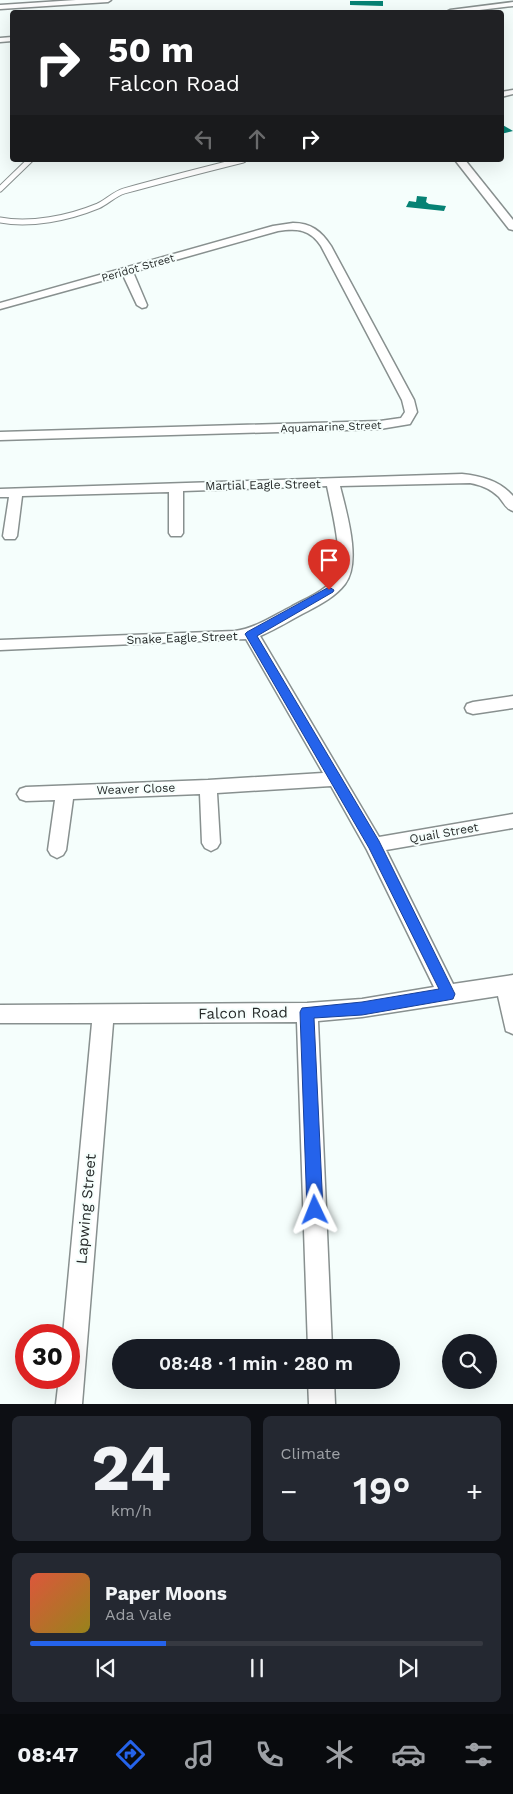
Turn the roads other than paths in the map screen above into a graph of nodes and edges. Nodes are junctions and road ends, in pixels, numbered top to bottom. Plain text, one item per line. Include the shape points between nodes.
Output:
1 (108, 0) edge
2 (493, 0) edge
3 (513, 4) edge
4 (502, 5) junction
5 (0, 7) edge
6 (465, 10) edge
7 (513, 11) edge
8 (28, 162) edge
9 (234, 162) edge
10 (462, 162) edge
11 (0, 188) edge
12 (0, 220) edge
13 (513, 227) edge
14 (277, 228) joint
15 (126, 271) junction
16 (142, 304) dead end
17 (0, 306) edge
18 (0, 436) edge
19 (334, 483) junction
20 (176, 487) junction
21 (0, 493) edge
22 (16, 493) junction
23 (513, 508) edge
24 (176, 533) dead end
25 (10, 536) dead end
26 (251, 634) junction
27 (0, 645) edge
28 (513, 702) edge
29 (473, 708) dead end
30 (336, 779) junction
31 (208, 787) junction
32 (65, 792) junction
33 (26, 794) dead end
34 (513, 821) edge
35 (211, 843) dead end
36 (374, 845) junction
37 (58, 850) dead end
38 (509, 985) edge
39 (448, 994) junction
40 (307, 1012) junction
41 (0, 1014) edge
42 (103, 1015) junction
43 (513, 1024) edge
44 (320, 1339) edge
45 (321, 1389) edge
46 (69, 1404) edge
47 (322, 1404) edge

1 - 5 street
2 - 4 street
3 - 4 street
4 - 6 street
4 - 7 street
8 - 11 lane
9 - 12 lane via 122,192 89,209 28,222
10 - 13 street
14 - 15 street, Peridot Street
14 - 18 street, Aquamarine Street via 305,227 317,232 408,400 411,412 406,421 380,425
15 - 16 street
15 - 17 street, Peridot Street
19 - 20 street, Martial Eagle Street
19 - 23 street, Martial Eagle Street via 476,479 504,493
19 - 26 street, Snake Eagle Street via 344,544 341,580 307,604
20 - 22 street, Martial Eagle Street
20 - 24 street
21 - 22 street, Martial Eagle Street
22 - 25 street
26 - 27 street, Snake Eagle Street
26 - 30 street
28 - 29 street
30 - 31 street, Weaver Close
30 - 36 street
31 - 32 street, Weaver Close
31 - 35 street
32 - 33 street, Weaver Close
32 - 37 street
34 - 36 street, Quail Street
36 - 39 street
38 - 39 street, Falcon Road
38 - 43 street
39 - 40 street, Falcon Road via 362,1008
40 - 42 street, Falcon Road
40 - 44 street
41 - 42 street, Falcon Road
42 - 46 street, Lapwing Street
45 - 47 street

